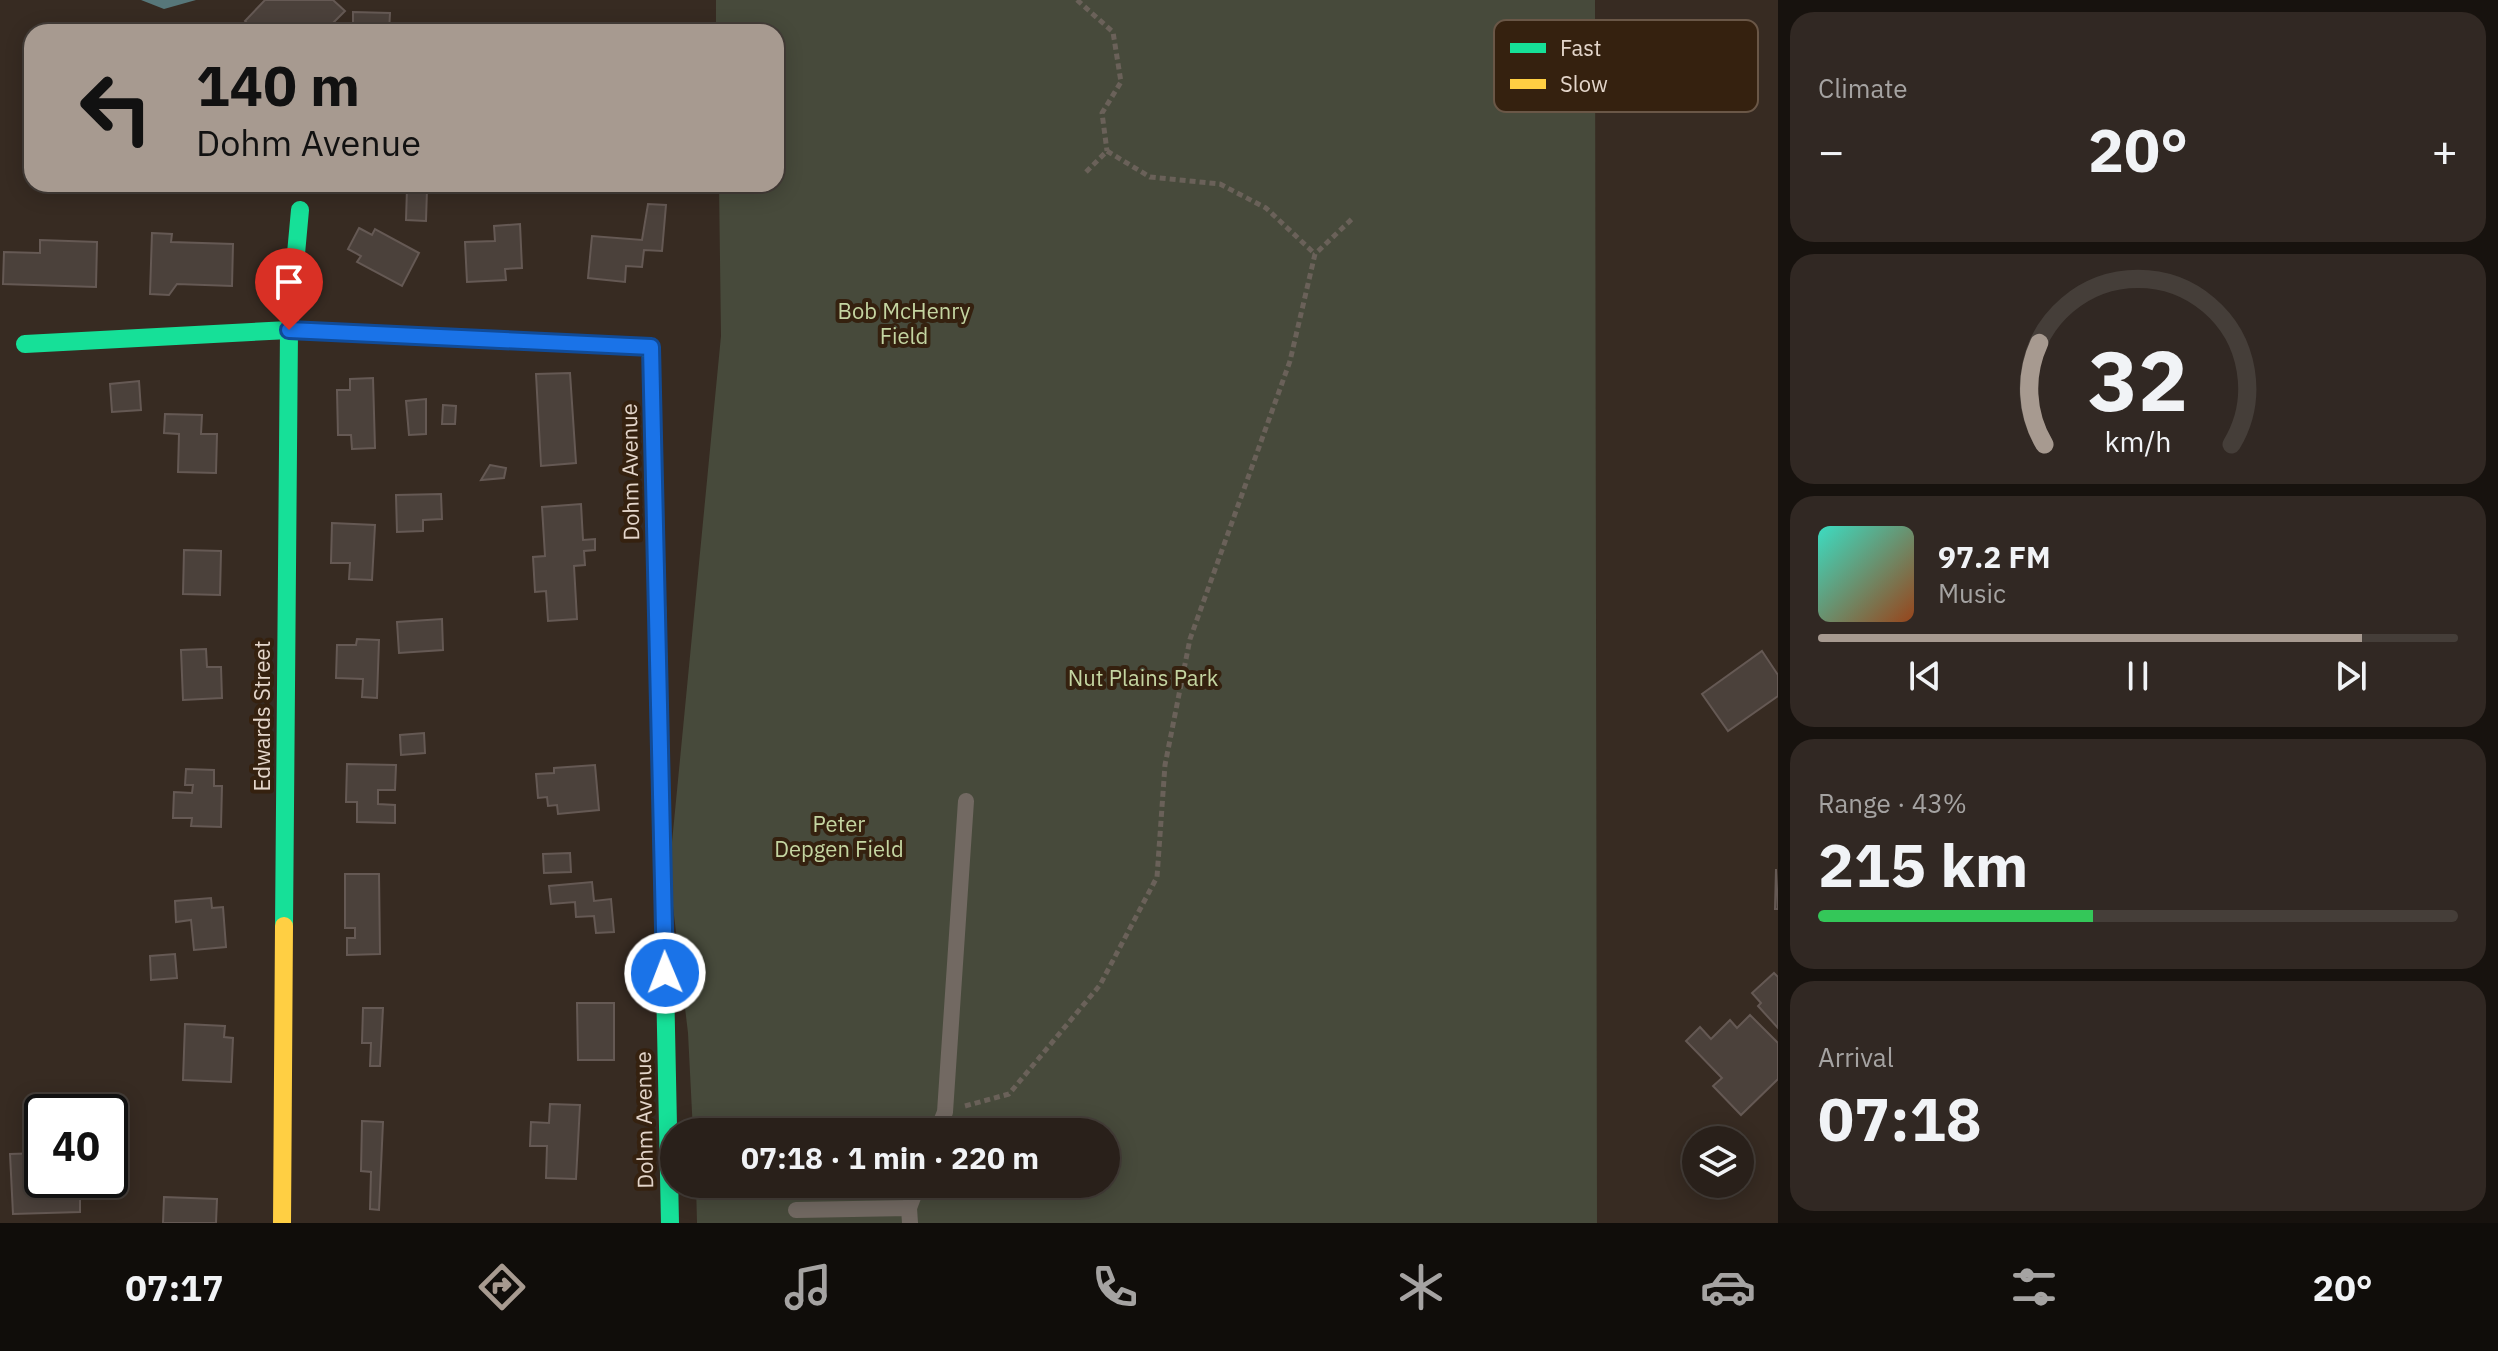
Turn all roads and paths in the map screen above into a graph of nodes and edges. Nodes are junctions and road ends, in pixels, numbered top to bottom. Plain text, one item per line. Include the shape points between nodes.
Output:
1 (1077, 0) edge
2 (1107, 151) junction
3 (1086, 172) dead end
4 (300, 210) dead end
5 (1354, 217) dead end
6 (1315, 254) junction
7 (289, 330) junction
8 (25, 344) dead end
9 (966, 801) dead end
10 (945, 1112) junction
11 (943, 1118) edge
12 (796, 1210) dead end
13 (910, 1215) edge
14 (282, 1223) edge
15 (670, 1223) edge

1 - 2 path via 1113,32 1121,82 1102,113
2 - 3 path
2 - 6 path via 1150,177 1220,184 1266,208
4 - 7 street, Edwards Street
5 - 6 path
6 - 10 path via 1290,361 1190,639 1165,765 1157,877 1100,985 1009,1094
7 - 8 street, Dohm Avenue
7 - 14 street, Edwards Street
7 - 15 street, Dohm Avenue via 651,347
9 - 10 lane
10 - 11 lane
12 - 13 lane

